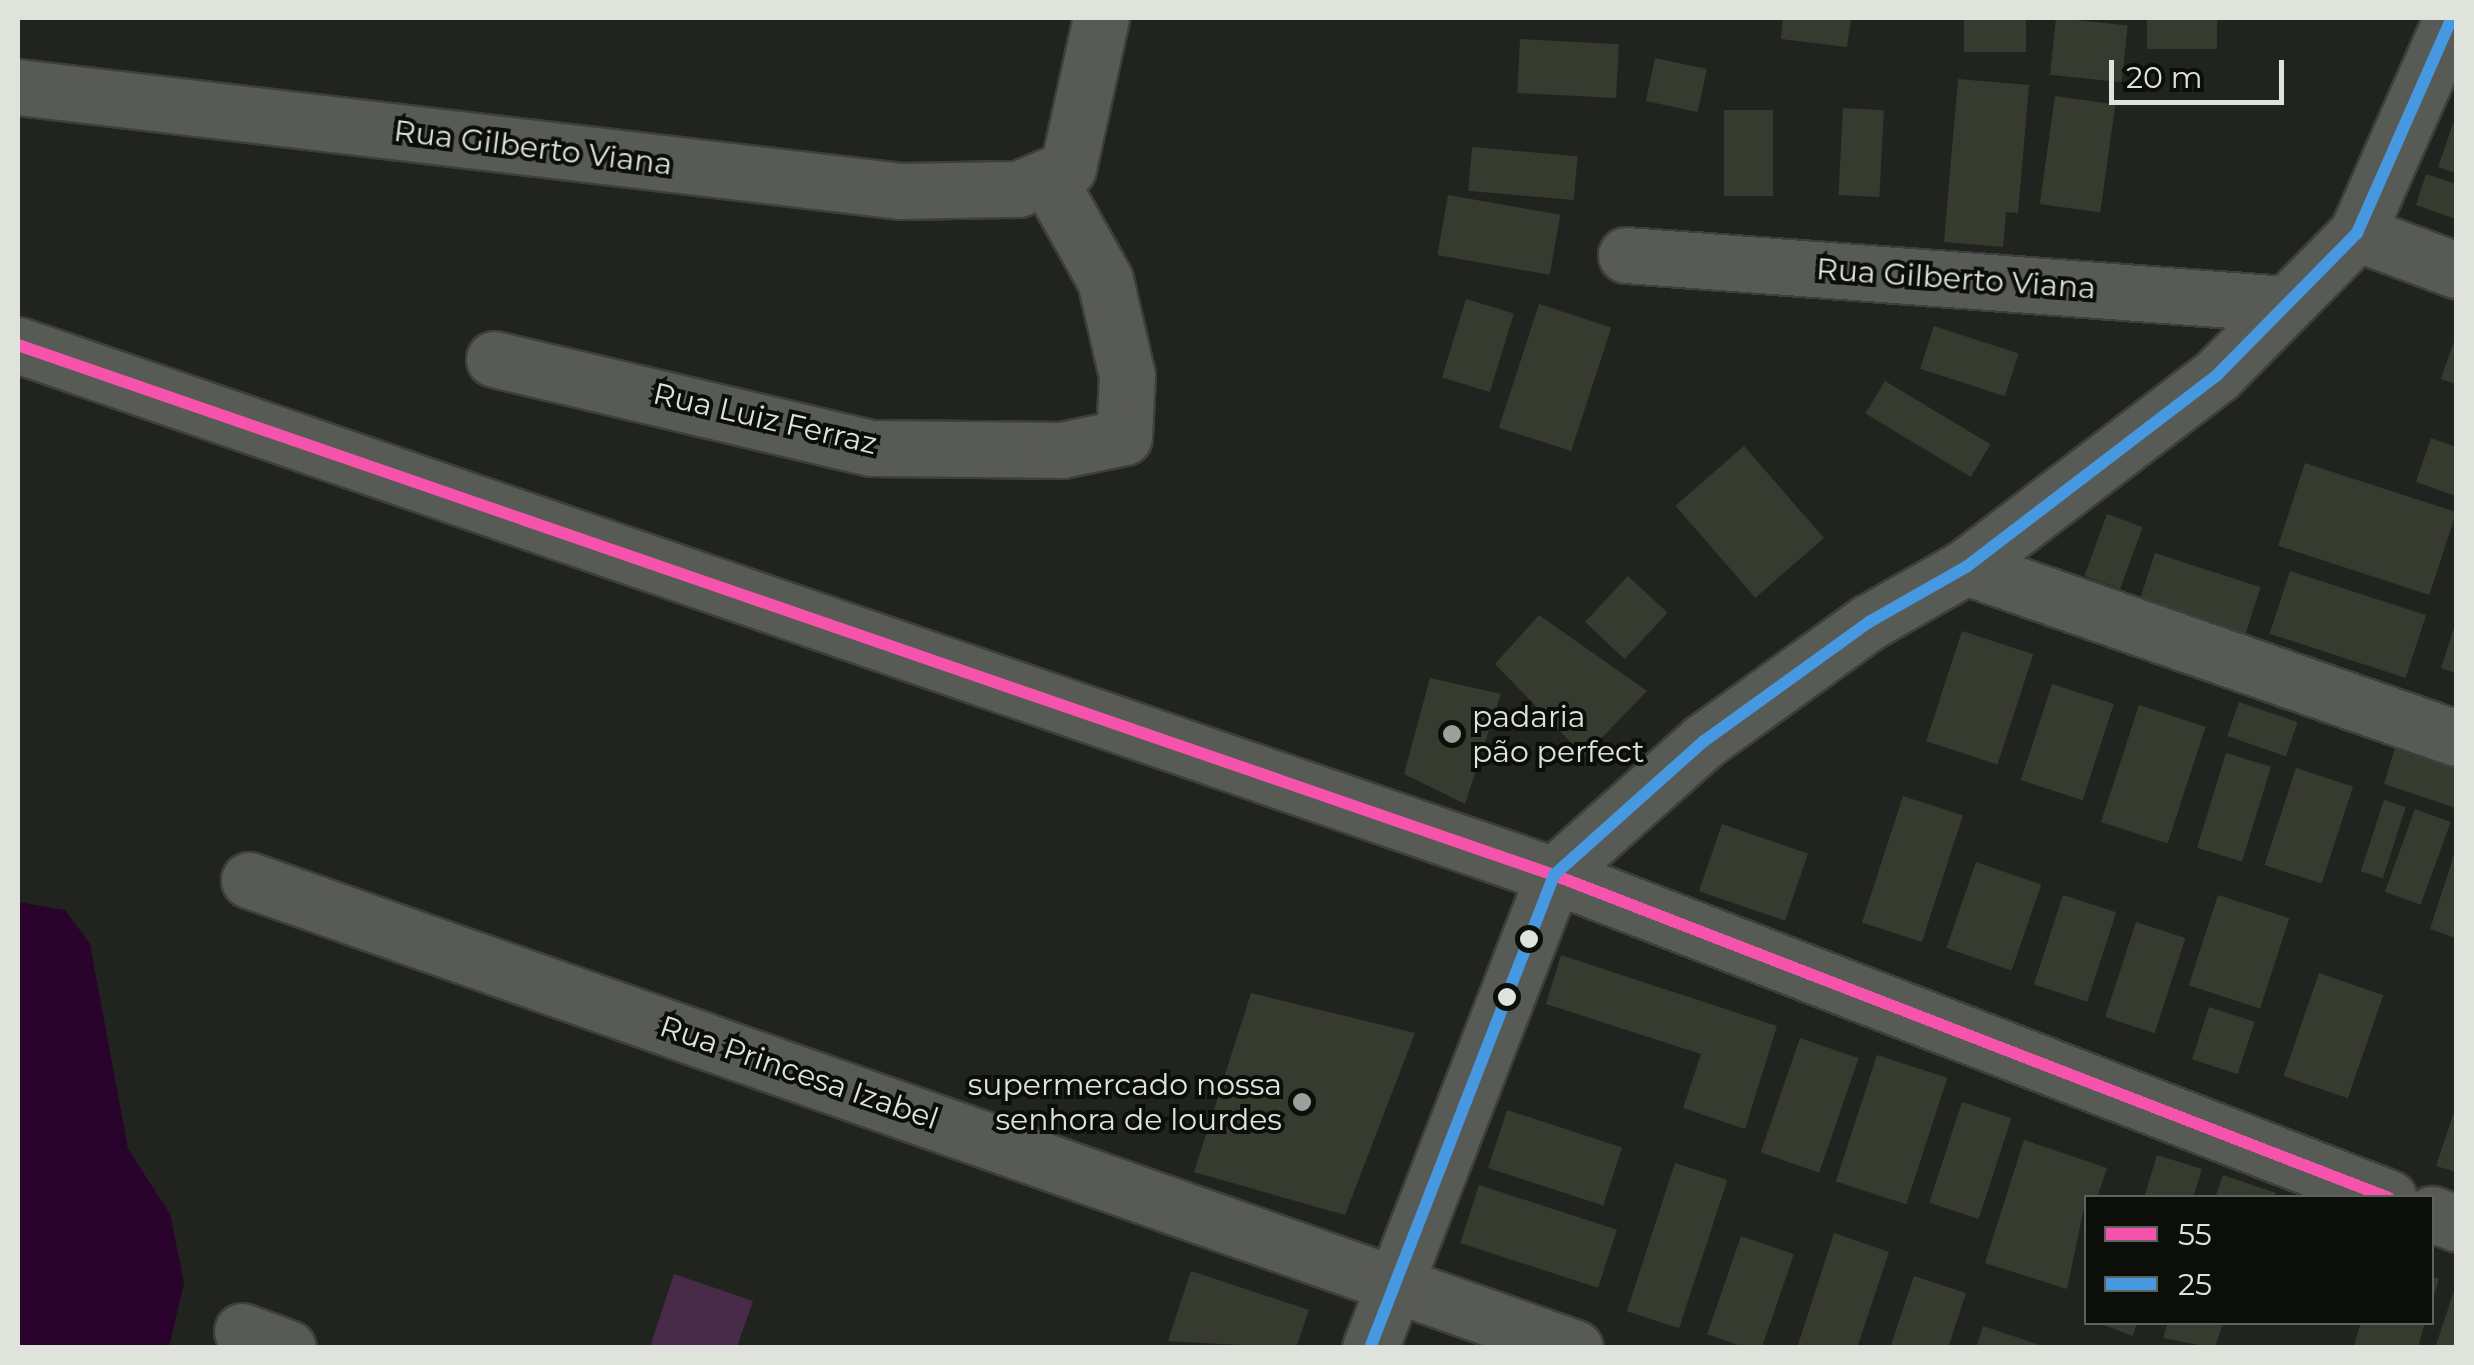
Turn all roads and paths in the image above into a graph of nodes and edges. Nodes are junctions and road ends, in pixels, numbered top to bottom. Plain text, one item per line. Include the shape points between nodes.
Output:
1 (1101, 18) edge
2 (2452, 18) edge
3 (18, 87) edge
4 (1050, 182) junction
5 (2357, 233) junction
6 (1626, 255) dead end
7 (2456, 270) edge
8 (2286, 304) junction
9 (18, 345) edge
10 (494, 359) dead end
11 (1966, 567) junction
12 (2456, 738) edge
13 (1554, 875) junction
14 (250, 880) dead end
15 (2381, 1195) edge
16 (1394, 1281) junction
17 (1370, 1348) edge
18 (1574, 1348) edge

1 - 4 street via 1077,144
2 - 5 street
3 - 4 street, Rua Gilberto Viana via 900,191
4 - 10 street, Rua Luiz Ferraz via 1105,280 1127,376 1124,437 1062,450 871,448
5 - 7 street
5 - 8 street
6 - 8 street, Rua Gilberto Viana
8 - 11 street via 2217,375
9 - 13 street
11 - 12 street
11 - 13 street via 1869,622 1704,741
13 - 15 street
13 - 16 street
14 - 16 street, Rua Princesa Izabel
16 - 17 street
16 - 18 street, Rua Princesa Izabel

